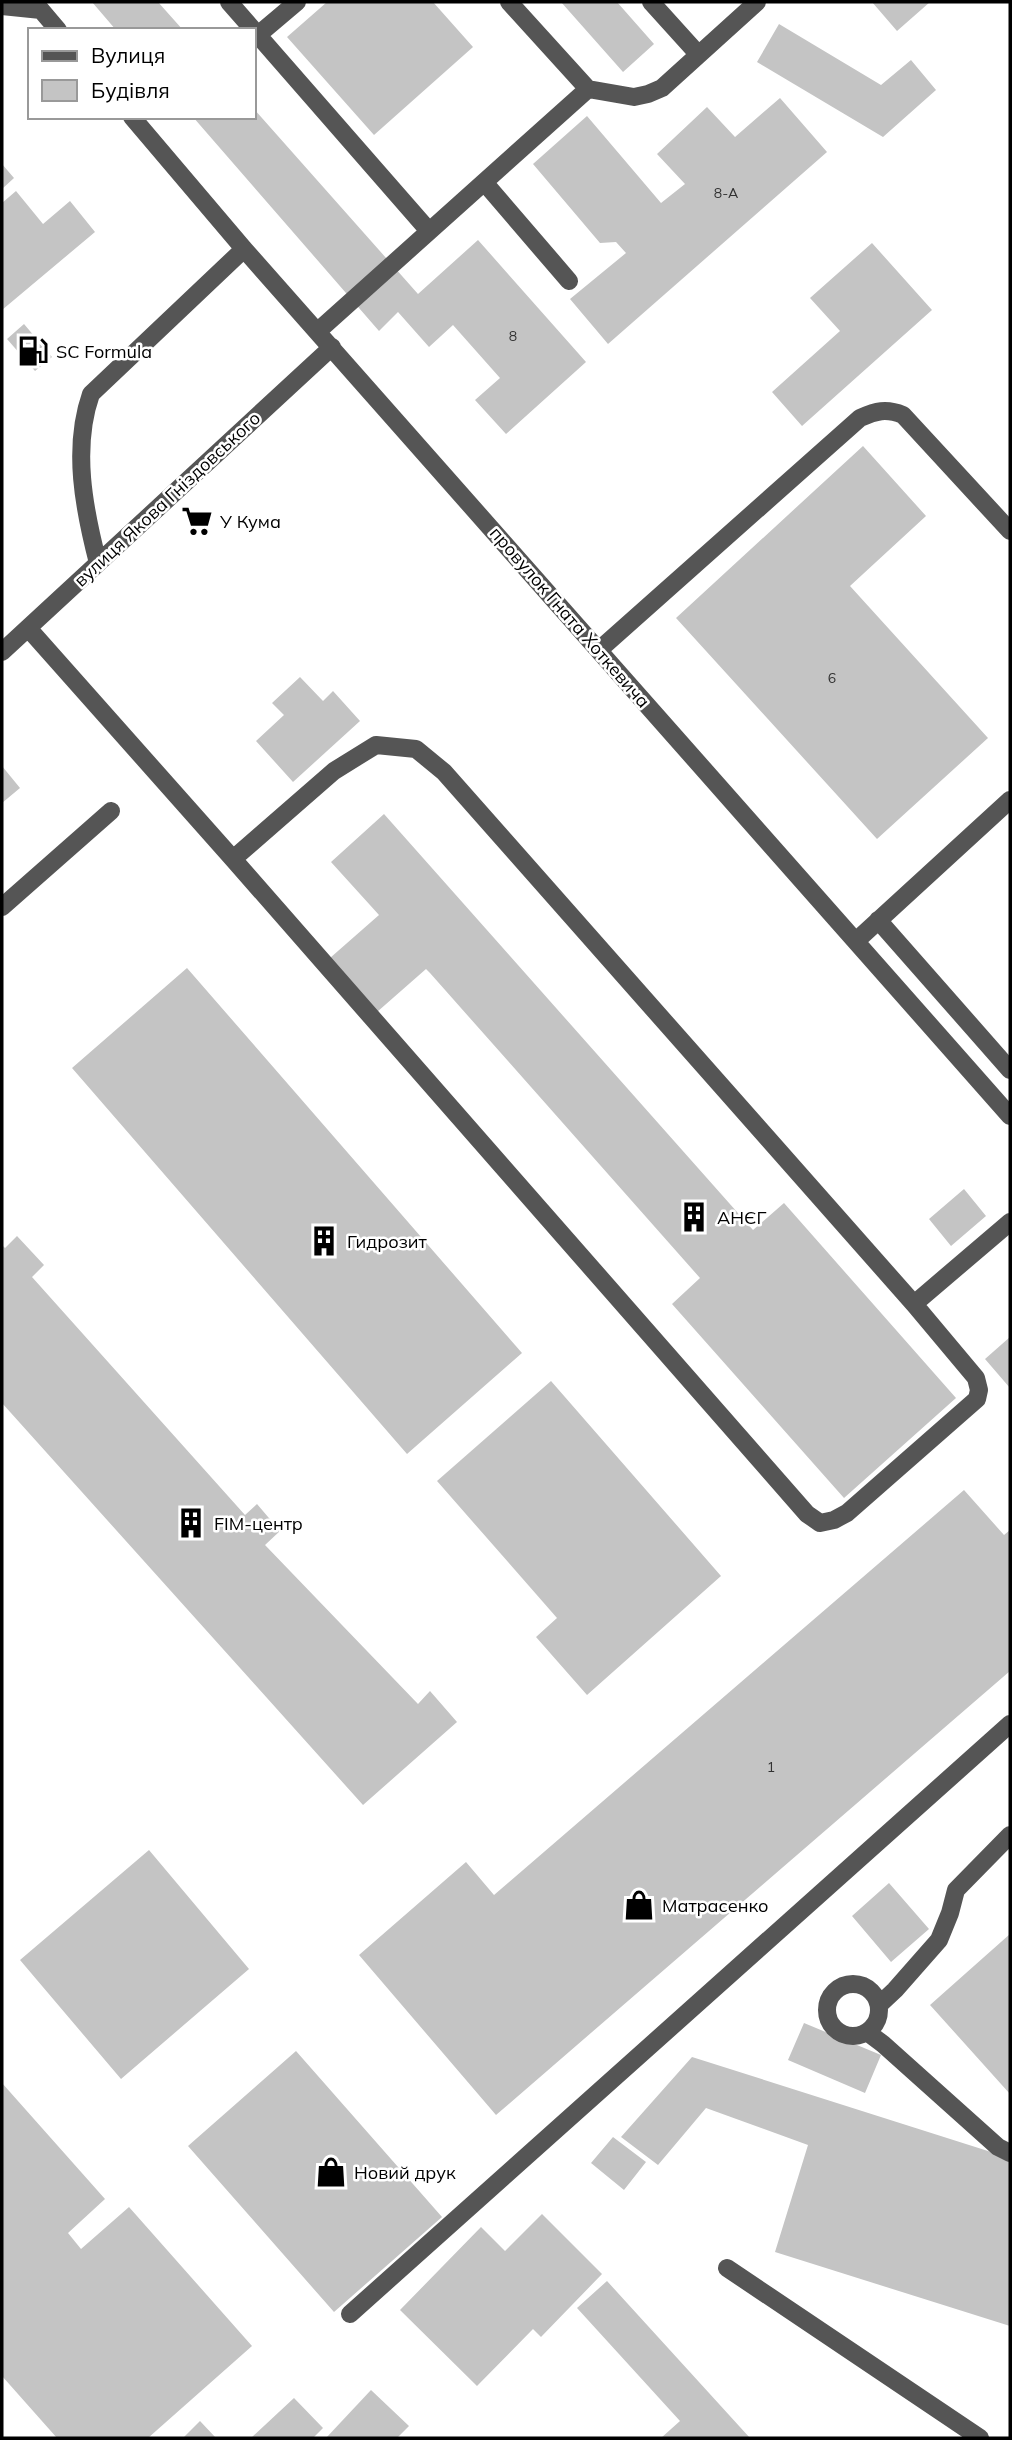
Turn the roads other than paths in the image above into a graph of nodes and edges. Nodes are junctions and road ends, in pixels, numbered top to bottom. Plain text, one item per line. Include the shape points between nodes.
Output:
1 (229, 2) edge
2 (297, 2) edge
3 (509, 2) edge
4 (651, 2) edge
5 (757, 2) edge
6 (2, 6) edge
7 (38, 6) edge
8 (56, 28) edge
9 (252, 28) edge
10 (256, 33) edge
11 (258, 35) junction
12 (698, 54) junction
13 (588, 89) junction
14 (134, 119) edge
15 (484, 182) junction
16 (429, 231) junction
17 (244, 249) junction
18 (569, 281) dead end
19 (318, 331) junction
20 (332, 347) junction
21 (1010, 531) edge
22 (98, 563) junction
23 (27, 628) junction
24 (599, 650) junction
25 (2, 652) edge
26 (1010, 800) edge
27 (111, 811) dead end
28 (233, 859) junction
29 (2, 906) edge
30 (878, 920) junction
31 (856, 941) junction
32 (1010, 1070) edge
33 (1010, 1116) edge
34 (1010, 1222) edge
35 (914, 1304) junction
36 (1010, 1724) edge
37 (1010, 1835) edge
38 (895, 1990) junction
39 (879, 2005) junction
40 (867, 2032) junction
41 (883, 2044) junction
42 (1010, 2153) edge
43 (727, 2268) dead end
44 (350, 2314) dead end
45 (980, 2438) edge

1 - 9 street
2 - 11 street
3 - 13 street
4 - 12 street
5 - 12 street
6 - 7 street
7 - 8 street
10 - 11 street
11 - 16 street
12 - 13 street via 662,88 649,94 620,96
13 - 15 street
14 - 17 street, провулок Гната Хоткевича
15 - 16 street
15 - 18 street
16 - 19 street
17 - 19 street, провулок Гната Хоткевича
17 - 22 street via 91,394 82,442 86,519
19 - 20 street, провулок Гната Хоткевича
20 - 22 street, вулиця Якова Гніздовського
20 - 24 street, провулок Гната Хоткевича
21 - 24 street via 903,415 889,409 875,411 860,418
22 - 23 street, вулиця Якова Гніздовського
23 - 25 street, вулиця Якова Гніздовського
23 - 28 street
24 - 31 street, провулок Гната Хоткевича
26 - 30 street
27 - 29 street
28 - 35 street via 334,771 376,745 416,749 444,772
28 - 35 street via 807,1514 821,1522 847,1513 977,1399 976,1378
30 - 31 street
30 - 32 street
31 - 33 street, провулок Гната Хоткевича
34 - 35 street
36 - 44 street
37 - 38 street via 956,1890 939,1940
38 - 39 street
38 - 41 street via 886,2012
39 - 40 street via 877,2021
39 - 40 street via 861,1985 844,1986 830,1997 827,2015 835,2029 850,2036
40 - 41 street
41 - 42 street
43 - 45 street

